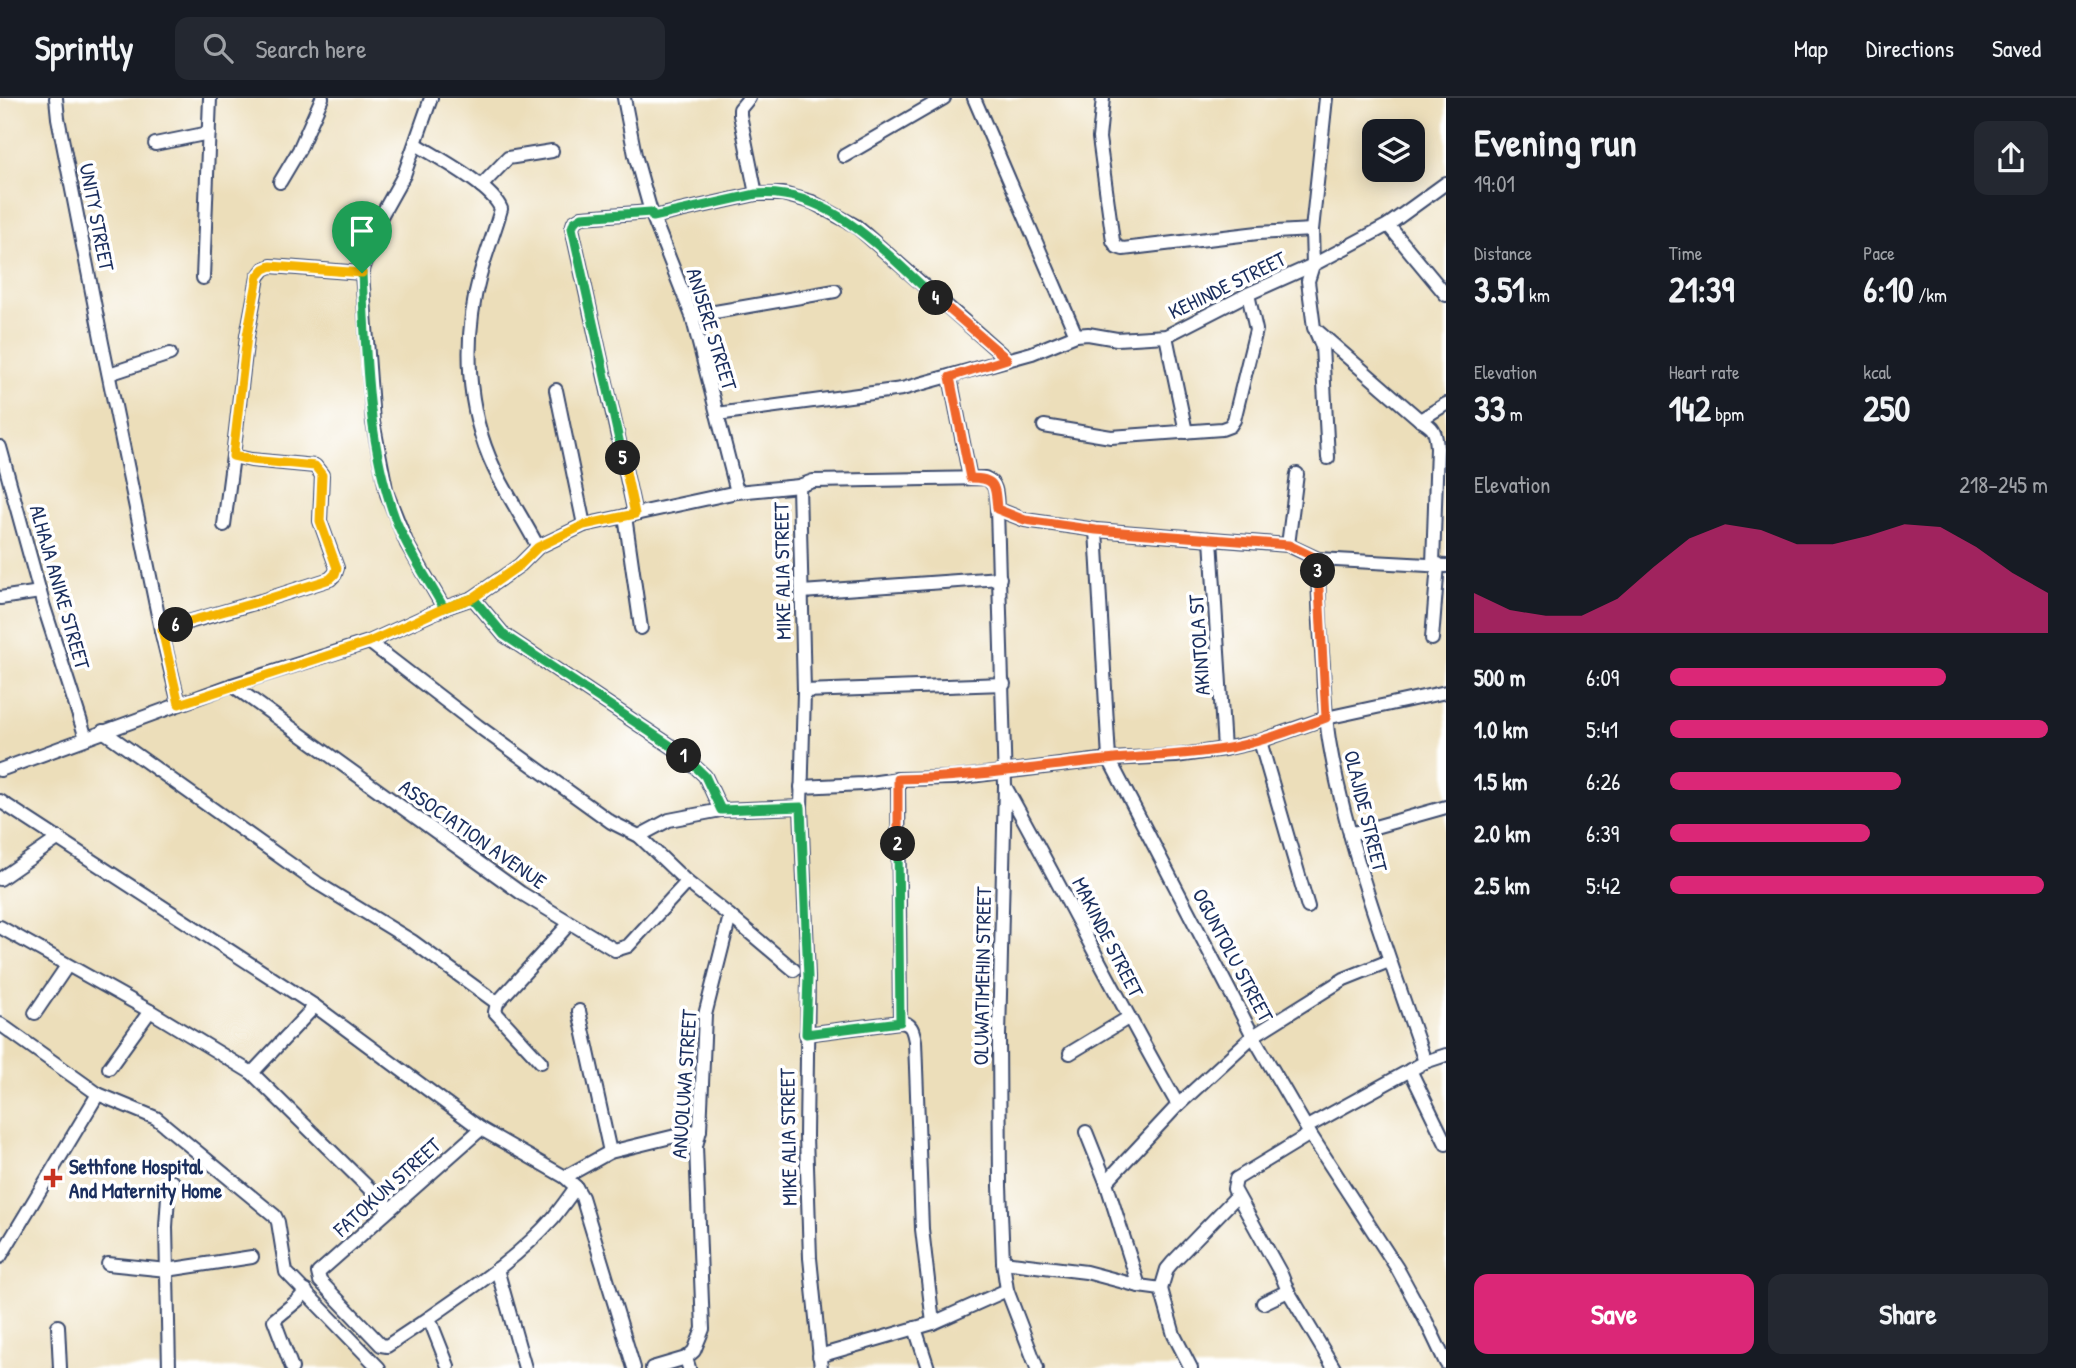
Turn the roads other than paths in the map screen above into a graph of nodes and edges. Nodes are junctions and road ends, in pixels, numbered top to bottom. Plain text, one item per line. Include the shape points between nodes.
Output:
1 (56, 98) edge
2 (210, 98) edge
3 (322, 98) edge
4 (431, 98) edge
5 (624, 98) edge
6 (750, 98) edge
7 (944, 98) edge
8 (974, 98) edge
9 (1103, 98) edge
10 (1326, 98) edge
11 (209, 133) junction
12 (155, 144) dead end
13 (416, 144) junction
14 (552, 151) dead end
15 (844, 156) dead end
16 (280, 182) dead end
17 (1446, 183) edge
18 (481, 186) junction
19 (756, 194) junction
20 (652, 214) junction
21 (1388, 225) junction
22 (1312, 230) junction
23 (1313, 265) junction
24 (362, 273) junction
25 (203, 278) dead end
26 (835, 291) dead end
27 (1248, 294) junction
28 (1446, 295) edge
29 (692, 316) junction
30 (1314, 328) junction
31 (1076, 335) junction
32 (1166, 336) junction
33 (170, 354) dead end
34 (1007, 359) junction
35 (108, 374) junction
36 (950, 377) junction
37 (555, 390) dead end
38 (1446, 404) edge
39 (717, 414) junction
40 (1420, 420) junction
41 (1044, 426) dead end
42 (1186, 432) junction
43 (0, 447) edge
44 (233, 456) junction
45 (1328, 458) dead end
46 (1297, 474) dead end
47 (970, 478) junction
48 (800, 486) junction
49 (6, 491) edge
50 (737, 492) junction
51 (997, 509) junction
52 (630, 515) junction
53 (224, 525) dead end
54 (584, 525) junction
55 (1096, 530) junction
56 (1211, 539) junction
57 (1289, 545) junction
58 (538, 547) junction
59 (1318, 559) junction
60 (1439, 565) edge
61 (1000, 579) junction
62 (40, 592) junction
63 (802, 592) junction
64 (0, 598) edge
65 (473, 598) junction
66 (444, 608) junction
67 (641, 628) dead end
68 (162, 630) junction
69 (1432, 639) dead end
70 (369, 642) junction
71 (1004, 684) junction
72 (232, 685) junction
73 (804, 691) junction
74 (1446, 692) edge
75 (179, 704) junction
76 (1326, 718) junction
77 (103, 731) junction
78 (86, 738) junction
79 (1260, 741) junction
80 (1224, 749) junction
81 (1109, 759) junction
82 (0, 770) edge
83 (1004, 771) junction
84 (898, 779) junction
85 (1005, 786) junction
86 (801, 787) junction
87 (0, 801) edge
88 (801, 807) junction
89 (1446, 807) edge
90 (721, 810) junction
91 (1350, 834) junction
92 (639, 836) junction
93 (59, 838) junction
94 (0, 878) edge
95 (687, 883) junction
96 (1308, 907) dead end
97 (730, 916) junction
98 (569, 924) junction
99 (0, 928) edge
100 (1389, 961) junction
101 (67, 966) junction
102 (794, 970) dead end
103 (497, 1003) junction
104 (315, 1006) junction
105 (150, 1010) junction
106 (579, 1011) dead end
107 (35, 1013) dead end
108 (1128, 1018) junction
109 (900, 1022) junction
110 (4, 1026) edge
111 (806, 1034) junction
112 (1254, 1036) junction
113 (0, 1041) edge
114 (1070, 1053) dead end
115 (1446, 1055) edge
116 (541, 1062) dead end
117 (1425, 1062) junction
118 (109, 1068) dead end
119 (1410, 1070) junction
120 (252, 1073) junction
121 (98, 1094) junction
122 (1178, 1105) junction
123 (481, 1129) junction
124 (699, 1130) junction
125 (1309, 1131) junction
126 (1086, 1132) dead end
127 (1446, 1144) edge
128 (610, 1152) junction
129 (565, 1177) junction
130 (173, 1182) dead end
131 (1106, 1182) junction
132 (576, 1186) junction
133 (1236, 1197) junction
134 (390, 1209) junction
135 (0, 1257) edge
136 (252, 1257) dead end
137 (1003, 1262) junction
138 (108, 1264) dead end
139 (497, 1269) junction
140 (167, 1270) junction
141 (1139, 1286) junction
142 (1161, 1289) junction
143 (1007, 1290) junction
144 (306, 1291) junction
145 (1288, 1292) junction
146 (1263, 1303) dead end
147 (429, 1318) junction
148 (933, 1323) junction
149 (58, 1326) dead end
150 (915, 1328) junction
151 (820, 1362) edge
152 (687, 1363) edge
153 (448, 1366) dead end
154 (1445, 1366) edge
155 (60, 1368) edge
156 (169, 1368) edge
157 (292, 1368) edge
158 (379, 1368) edge
159 (525, 1368) edge
160 (634, 1368) edge
161 (652, 1368) edge
162 (928, 1368) edge
163 (1037, 1368) edge
164 (1191, 1368) edge
165 (1334, 1368) edge

1 - 35 street, UNITY STREET
2 - 11 street
3 - 16 street
4 - 13 street
5 - 20 street, ANISERE STREET
6 - 19 street via 740,115
7 - 15 street
8 - 31 street
9 - 22 street via 1099,138 1117,247
10 - 22 street
11 - 12 street
11 - 25 street
13 - 18 street
13 - 24 street via 380,218
14 - 18 street via 508,158
17 - 21 street, KEHINDE STREET
18 - 58 street via 501,209 474,302 471,385 486,449
19 - 20 street
19 - 34 street via 798,197 856,226
20 - 29 street, ANISERE STREET
20 - 52 street via 582,217 572,228
21 - 23 street, KEHINDE STREET
21 - 28 street
22 - 23 street
23 - 27 street, KEHINDE STREET
23 - 30 street via 1308,281
24 - 44 street via 271,266 258,276
24 - 66 street via 373,422 387,494 407,544
26 - 29 street
27 - 32 street, KEHINDE STREET
27 - 42 street via 1256,330 1234,419 1222,429
29 - 39 street, ANISERE STREET
30 - 40 street
30 - 45 street via 1322,346
31 - 32 street, KEHINDE STREET
31 - 34 street, KEHINDE STREET
32 - 42 street
33 - 35 street
34 - 36 street, KEHINDE STREET
35 - 68 street, UNITY STREET
36 - 39 street, KEHINDE STREET
36 - 47 street
37 - 54 street
38 - 40 street
39 - 50 street, ANISERE STREET
40 - 60 street via 1436,434
41 - 42 street via 1111,437
43 - 49 street, ALHAJA ANIKE STREET
44 - 53 street
44 - 68 street via 319,469 320,521 337,568 335,574
46 - 57 street
47 - 48 street via 813,481
47 - 51 street, OLUWATIMEHIN STREET via 990,480
48 - 50 street
48 - 63 street, MIKE ALIA STREET
49 - 62 street, ALHAJA ANIKE STREET
50 - 52 street
51 - 55 street via 1025,520
51 - 61 street, OLUWATIMEHIN STREET
52 - 54 street
52 - 67 street
54 - 58 street
55 - 56 street
55 - 81 street, OGUNTOLU STREET
56 - 57 street
56 - 80 street, AKINTOLA ST
57 - 59 street
58 - 65 street
59 - 60 street
59 - 76 street, OLAJIDE STREET
60 - 69 street
61 - 63 street
61 - 71 street, OLUWATIMEHIN STREET
62 - 64 street
62 - 78 street, ALHAJA ANIKE STREET
63 - 73 street, MIKE ALIA STREET
65 - 66 street
65 - 90 street via 504,635 677,750 705,776
66 - 70 street
68 - 75 street, UNITY STREET
70 - 72 street
70 - 92 street via 600,814
71 - 73 street
71 - 83 street, OLUWATIMEHIN STREET
72 - 75 street
72 - 98 street, ASSOCIATION AVENUE
73 - 86 street, MIKE ALIA STREET
74 - 76 street
75 - 77 street
76 - 79 street
76 - 91 street, OLAJIDE STREET
77 - 78 street
77 - 103 street via 317,883 412,941
78 - 82 street
79 - 80 street
79 - 96 street
80 - 81 street
81 - 83 street
81 - 112 street, OGUNTOLU STREET
83 - 84 street
83 - 85 street, OLUWATIMEHIN STREET
84 - 86 street
84 - 109 street
85 - 108 street, MAKINDE STREET
85 - 137 street, OLUWATIMEHIN STREET via 999,1036
86 - 88 street, MIKE ALIA STREET
87 - 93 street
88 - 90 street
88 - 111 street, MIKE ALIA STREET
89 - 91 street
90 - 92 street via 669,820
91 - 100 street, OLAJIDE STREET
92 - 95 street
93 - 94 street
93 - 104 street
95 - 97 street
95 - 98 street, ASSOCIATION AVENUE via 628,946 615,950
97 - 102 street
97 - 124 street, ANUOLUWA STREET via 705,1015
98 - 103 street
99 - 101 street
100 - 112 street via 1343,979
100 - 117 street, OLAJIDE STREET
101 - 105 street
101 - 107 street
103 - 116 street via 495,1012
104 - 120 street
104 - 123 street
105 - 118 street
105 - 120 street
106 - 128 street
108 - 114 street
108 - 122 street, MAKINDE STREET
109 - 111 street
109 - 148 street via 913,1028 915,1041 923,1245
110 - 113 street
110 - 121 street
111 - 151 street, MIKE ALIA STREET via 809,1231
112 - 122 street
112 - 125 street, OGUNTOLU STREET
115 - 117 street
117 - 119 street
119 - 125 street
119 - 127 street
120 - 134 street
121 - 135 street
121 - 144 street via 156,1118 275,1216 286,1272
122 - 131 street
123 - 129 street
123 - 134 street, FATOKUN STREET
124 - 128 street
124 - 152 street, ANUOLUWA STREET via 703,1329
125 - 133 street via 1236,1179
125 - 154 street, OGUNTOLU STREET via 1396,1268
126 - 131 street
128 - 129 street
129 - 132 street
130 - 140 street via 168,1196
131 - 141 street
132 - 139 street via 553,1217
132 - 160 street
133 - 142 street via 1167,1269
133 - 145 street
134 - 147 street, FATOKUN STREET via 318,1273 320,1281 381,1345 387,1346
136 - 140 street
137 - 141 street via 1086,1272
137 - 143 street, OLUWATIMEHIN STREET
138 - 140 street
139 - 147 street
139 - 159 street
140 - 156 street
141 - 142 street
142 - 164 street via 1174,1335
143 - 148 street
143 - 163 street, OLUWATIMEHIN STREET
144 - 157 street via 274,1324
144 - 158 street
145 - 146 street
145 - 165 street
147 - 153 street
148 - 150 street
149 - 155 street
150 - 151 street
150 - 162 street
152 - 161 street

